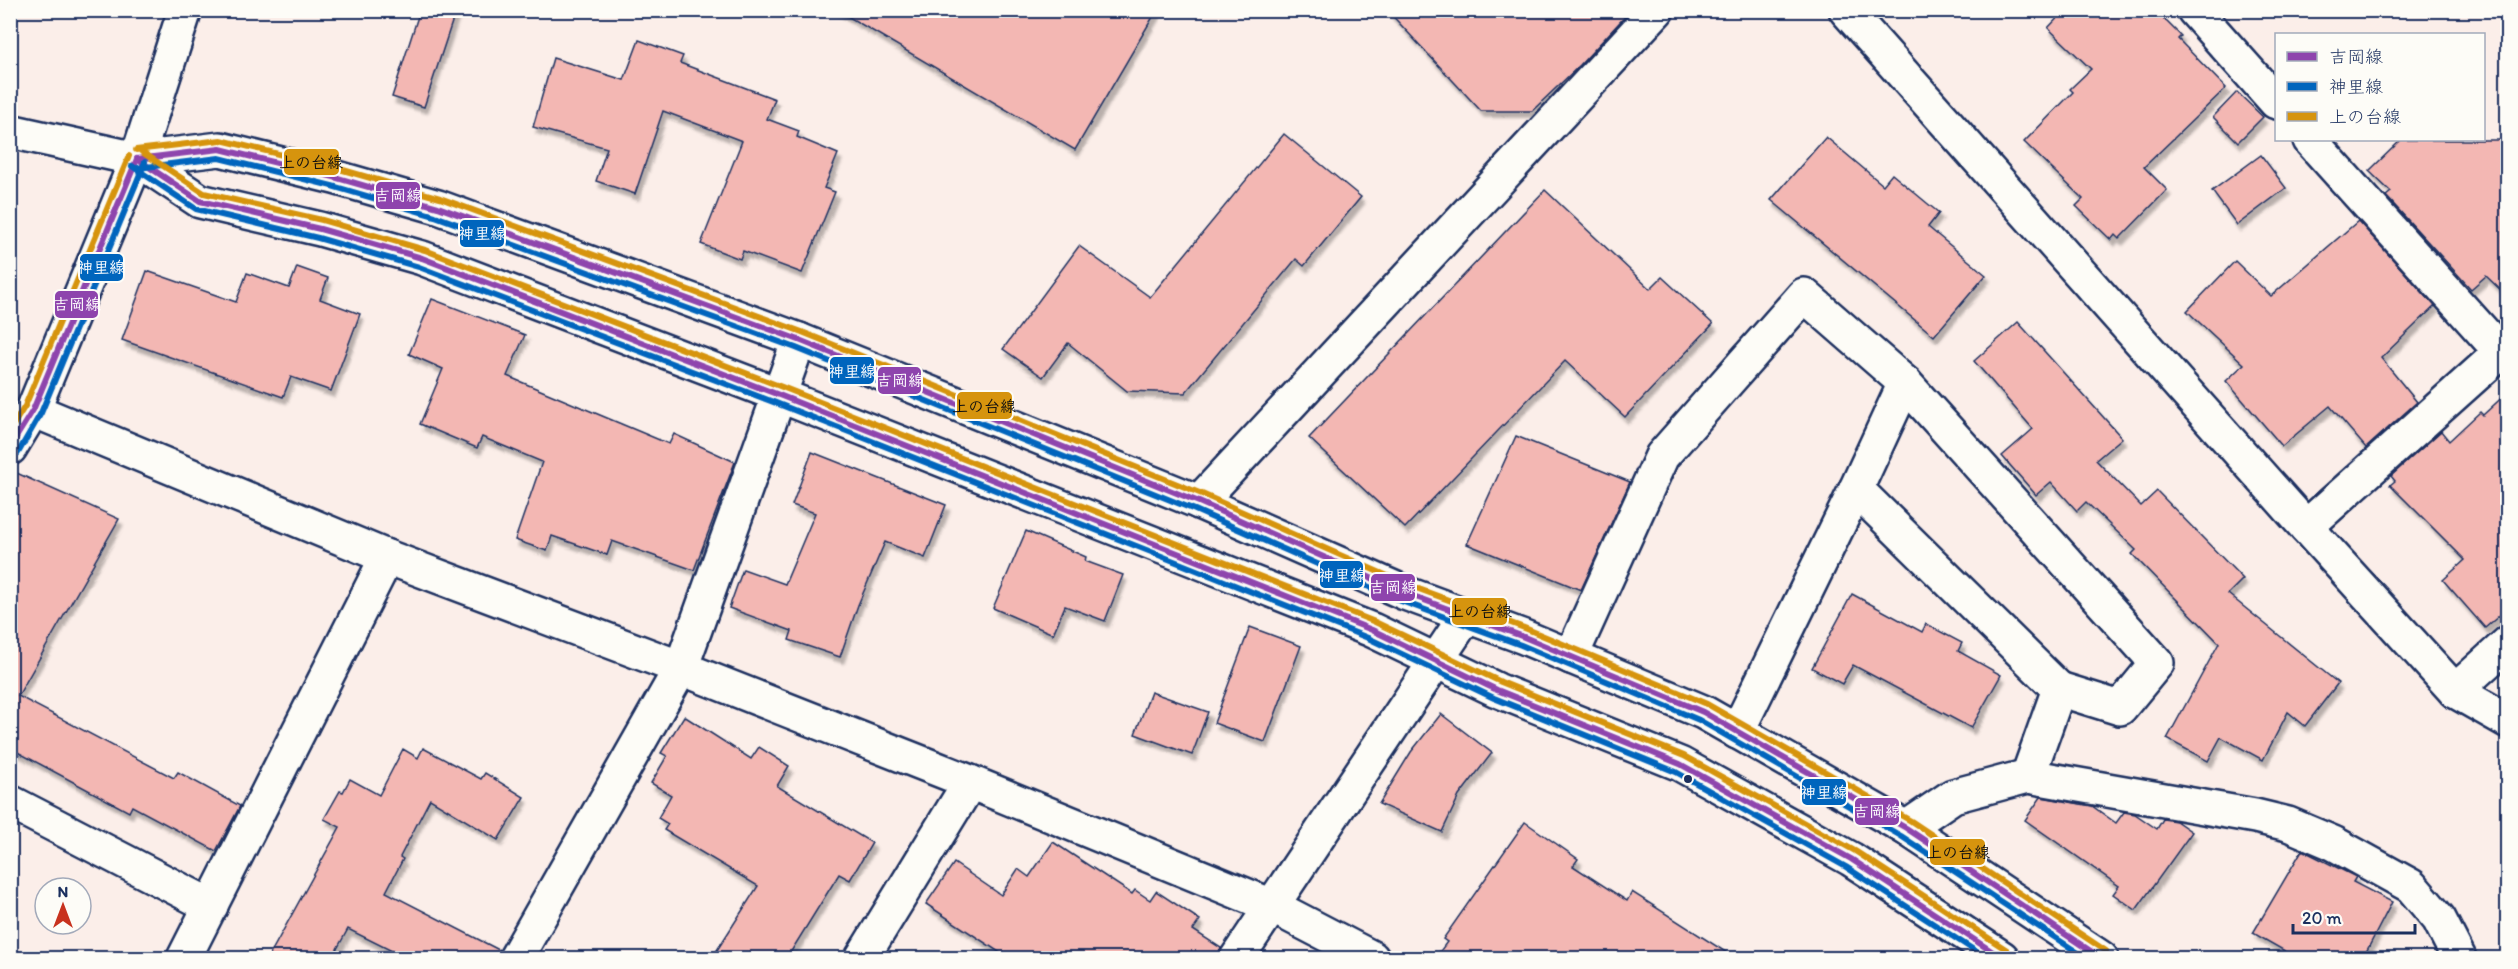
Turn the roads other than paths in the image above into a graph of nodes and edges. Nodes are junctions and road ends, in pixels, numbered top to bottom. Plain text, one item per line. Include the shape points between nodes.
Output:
1 (185, 10) edge
2 (1657, 10) edge
3 (1846, 10) edge
4 (2194, 10) edge
5 (2275, 100) edge
6 (10, 131) edge
7 (2311, 141) edge
8 (136, 159) junction
9 (799, 340) junction
10 (2504, 349) edge
11 (1905, 383) junction
12 (780, 395) junction
13 (33, 410) junction
14 (10, 448) edge
15 (1856, 489) junction
16 (1199, 501) junction
17 (2306, 527) junction
18 (387, 556) junction
19 (1466, 616) junction
20 (2508, 643) edge
21 (1571, 657) junction
22 (1434, 661) junction
23 (681, 668) junction
24 (2059, 690) junction
25 (2455, 691) junction
26 (2508, 721) edge
27 (1737, 732) junction
28 (2028, 776) junction
29 (970, 782) junction
30 (10, 802) edge
31 (1906, 828) junction
32 (211, 906) junction
33 (1272, 906) junction
34 (2090, 955) edge
35 (184, 958) edge
36 (516, 958) edge
37 (862, 958) edge
38 (1237, 958) edge
39 (1372, 958) edge
40 (2002, 958) edge
41 (2459, 958) edge

1 - 8 main road
2 - 16 main road
3 - 17 main road
4 - 5 main road
6 - 8 main road
7 - 10 main road
8 - 9 main road via 220,149 334,177 438,207
8 - 12 main road via 200,201 422,258
8 - 13 main road
9 - 12 main road
9 - 16 main road
10 - 17 main road
11 - 15 main road
11 - 21 main road via 1804,295 1662,456
11 - 24 main road via 2157,663 2120,708
12 - 22 main road via 1372,630
12 - 23 main road
13 - 14 main road
13 - 18 main road
15 - 24 main road
15 - 27 main road
16 - 19 main road
17 - 25 main road
18 - 23 main road
18 - 32 main road
19 - 21 main road
19 - 22 main road
20 - 25 main road
21 - 27 main road via 1703,712
22 - 33 main road
22 - 40 main road via 1680,764 1851,859
23 - 29 main road
23 - 36 main road
24 - 28 main road
25 - 26 main road
27 - 31 main road
28 - 31 main road via 1953,796
28 - 41 main road via 2255,816 2288,824 2333,843 2411,886 2439,919
29 - 33 main road
29 - 37 main road
30 - 32 main road
31 - 34 main road
32 - 35 main road
33 - 38 main road
33 - 39 main road

